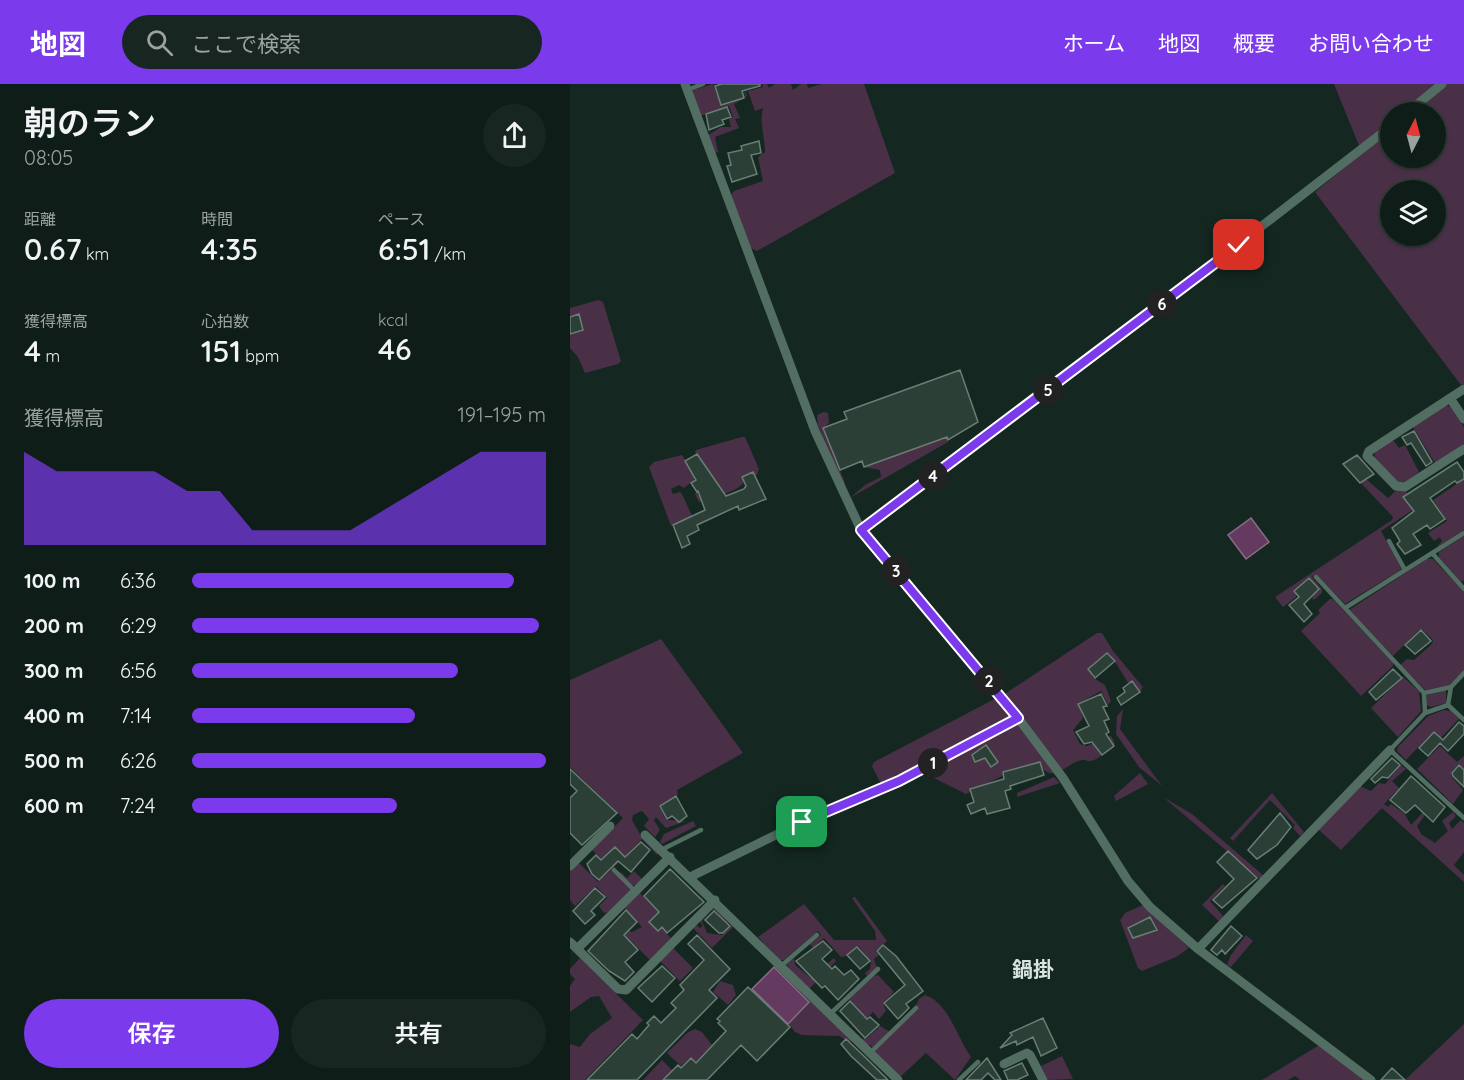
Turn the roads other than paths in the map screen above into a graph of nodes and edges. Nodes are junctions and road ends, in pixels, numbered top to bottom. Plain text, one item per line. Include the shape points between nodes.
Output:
1 (704, 84) edge
2 (1442, 84) edge
3 (686, 87) edge
4 (1420, 102) edge
5 (1380, 135) edge
6 (1464, 389) edge
7 (1450, 398) junction
8 (1464, 419) edge
9 (1464, 449) edge
10 (861, 530) junction
11 (1464, 533) edge
12 (1389, 541) dead end
13 (1432, 553) junction
14 (1405, 570) junction
15 (1316, 577) dead end
16 (1464, 589) edge
17 (1345, 608) junction
18 (1464, 673) edge
19 (1451, 687) junction
20 (1424, 693) junction
21 (1448, 705) junction
22 (1425, 713) junction
23 (1018, 718) junction
24 (1464, 720) edge
25 (1390, 750) junction
26 (1464, 818) edge
27 (610, 826) dead end
28 (700, 830) dead end
29 (645, 835) dead end
30 (661, 850) junction
31 (670, 857) junction
32 (570, 866) edge
33 (614, 870) dead end
34 (690, 877) junction
35 (635, 891) junction
36 (715, 900) junction
37 (817, 935) dead end
38 (573, 945) edge
39 (1198, 949) junction
40 (781, 966) junction
41 (878, 969) dead end
42 (916, 1008) dead end
43 (831, 1014) junction
44 (870, 1053) junction
45 (978, 1062) dead end
46 (1004, 1064) dead end
47 (898, 1080) edge
48 (958, 1080) edge
49 (1043, 1080) edge
50 (1371, 1080) edge

1 - 3 lane
2 - 4 street
3 - 10 street via 815,430
5 - 10 street
6 - 7 street
7 - 8 street
7 - 9 street via 1367,456 1396,486 1405,487
10 - 23 street
11 - 13 lane
12 - 14 lane
13 - 14 lane
13 - 16 lane
14 - 17 lane
15 - 17 lane
17 - 20 lane
18 - 19 lane
19 - 20 lane
19 - 21 lane
20 - 22 lane
21 - 22 lane
21 - 24 lane
22 - 25 lane
23 - 34 street via 899,781 802,822
23 - 39 street via 1063,778 1128,880 1150,907
25 - 26 lane
25 - 39 street
27 - 32 street
28 - 30 lane
29 - 30 street
30 - 31 street
31 - 34 street
31 - 35 street
33 - 35 lane
34 - 36 street
35 - 38 street
36 - 38 street via 626,990 618,989
36 - 40 street
37 - 40 lane
39 - 50 street
40 - 43 street
41 - 43 lane
42 - 44 lane
43 - 44 street
44 - 47 street
45 - 48 lane
46 - 49 street via 1027,1053

